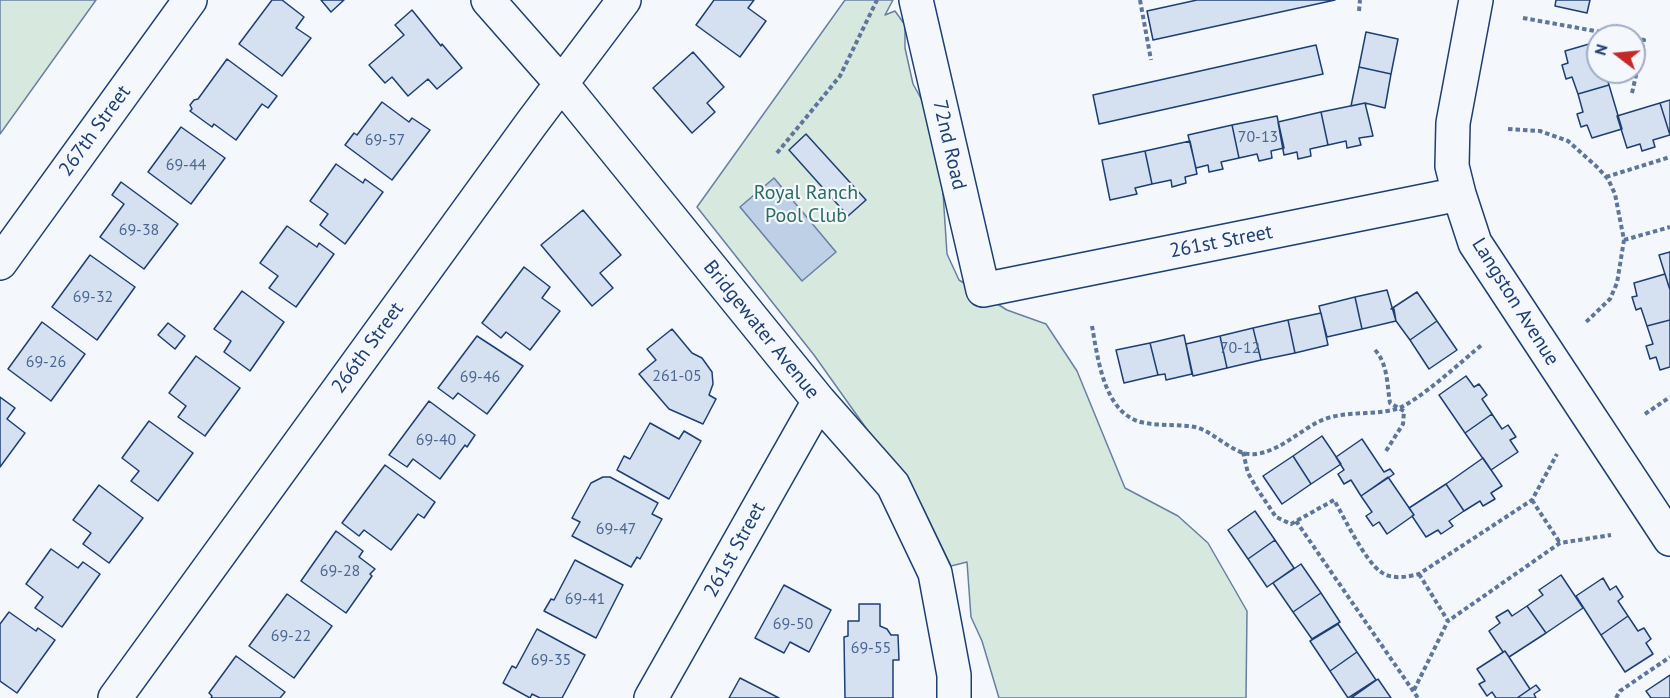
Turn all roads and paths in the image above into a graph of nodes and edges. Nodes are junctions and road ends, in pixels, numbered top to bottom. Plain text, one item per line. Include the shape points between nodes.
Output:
1 (190, 0) edge
2 (488, 0) edge
3 (624, 0) edge
4 (877, 0) edge
5 (916, 0) edge
6 (1140, 0) edge
7 (1360, 0) edge
8 (1476, 0) edge
9 (1359, 11) dead end
10 (1523, 18) dead end
11 (1586, 29) edge
12 (1151, 60) dead end
13 (561, 84) junction
14 (1634, 84) edge
15 (1632, 93) dead end
16 (1508, 129) dead end
17 (777, 153) dead end
18 (1670, 158) edge
19 (1606, 177) junction
20 (1459, 194) junction
21 (1670, 227) edge
22 (1624, 240) junction
23 (0, 263) edge
24 (983, 290) joint
25 (1584, 324) dead end
26 (1092, 326) dead end
27 (1483, 344) dead end
28 (1375, 350) dead end
29 (1670, 397) edge
30 (819, 401) junction
31 (1399, 408) junction
32 (1645, 414) dead end
33 (1386, 451) dead end
34 (1243, 452) junction
35 (1557, 454) dead end
36 (1532, 500) junction
37 (1296, 521) junction
38 (1611, 535) dead end
39 (1670, 539) edge
40 (1560, 543) junction
41 (1419, 574) junction
42 (1448, 621) junction
43 (1670, 657) edge
44 (1414, 691) junction
45 (115, 698) edge
46 (651, 698) edge
47 (954, 698) edge
48 (1418, 698) edge
49 (1616, 698) edge

1 - 23 street, 267th Street
2 - 13 street, Bridgewater Avenue
3 - 13 street, 266th Street
4 - 17 path via 840,76
5 - 24 street, 72nd Road
6 - 12 path
7 - 9 path
8 - 20 street, Langston Avenue via 1453,123 1452,166
10 - 11 path
13 - 30 street, Bridgewater Avenue
13 - 45 street, 266th Street
14 - 15 path
16 - 19 path via 1540,131 1568,141
18 - 19 path
19 - 22 path via 1615,194
20 - 24 street, 261st Street
20 - 39 street, Langston Avenue via 1475,243
21 - 22 path
22 - 25 path via 1617,283 1610,298
26 - 34 path via 1101,375 1110,396 1132,420 1196,427
27 - 31 path
28 - 31 path via 1384,367 1389,403
29 - 32 path
30 - 46 street, 261st Street
30 - 47 street, Bridgewater Avenue via 893,485 935,573 954,675
31 - 33 path via 1404,411 1403,424
31 - 34 path via 1322,420 1272,450 1254,455
34 - 37 path via 1248,472 1275,517 1291,524
35 - 36 path
36 - 40 path
36 - 41 path
37 - 41 path via 1334,500 1371,562 1383,574
37 - 44 path
38 - 40 path
40 - 42 path
41 - 42 path
42 - 44 path
43 - 49 path via 1620,691
44 - 48 path

